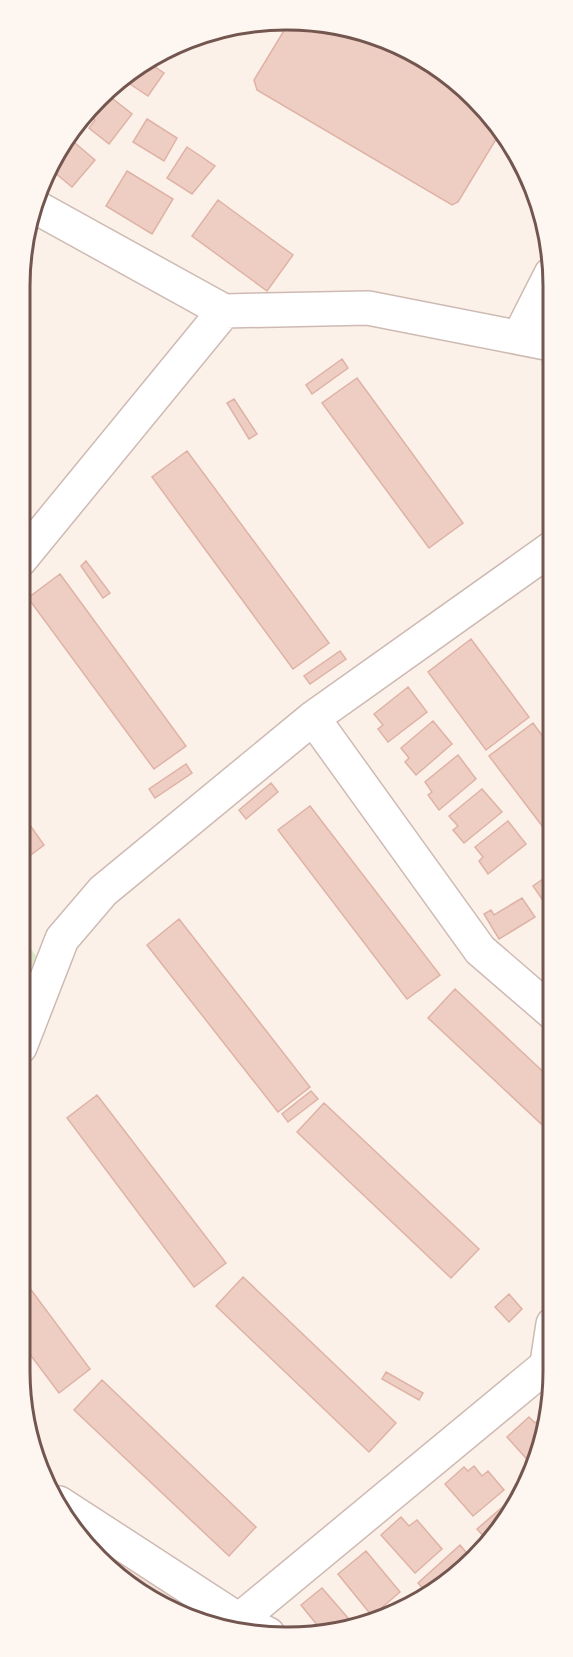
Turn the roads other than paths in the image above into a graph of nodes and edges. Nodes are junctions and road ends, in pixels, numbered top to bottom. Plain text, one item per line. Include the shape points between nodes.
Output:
1 (42, 210) edge
2 (543, 290) edge
3 (224, 311) junction
4 (519, 337) junction
5 (543, 342) edge
6 (30, 548) edge
7 (543, 554) edge
8 (313, 718) junction
9 (543, 1004) edge
10 (30, 1021) edge
11 (543, 1367) edge
12 (72, 1511) edge
13 (239, 1620) junction
14 (247, 1624) edge

1 - 3 street
2 - 4 street
3 - 4 street via 368,308
3 - 6 street
4 - 5 street
7 - 8 street
8 - 9 street via 480,950
8 - 10 street via 103,891 62,939
11 - 13 street
12 - 13 street
13 - 14 street

